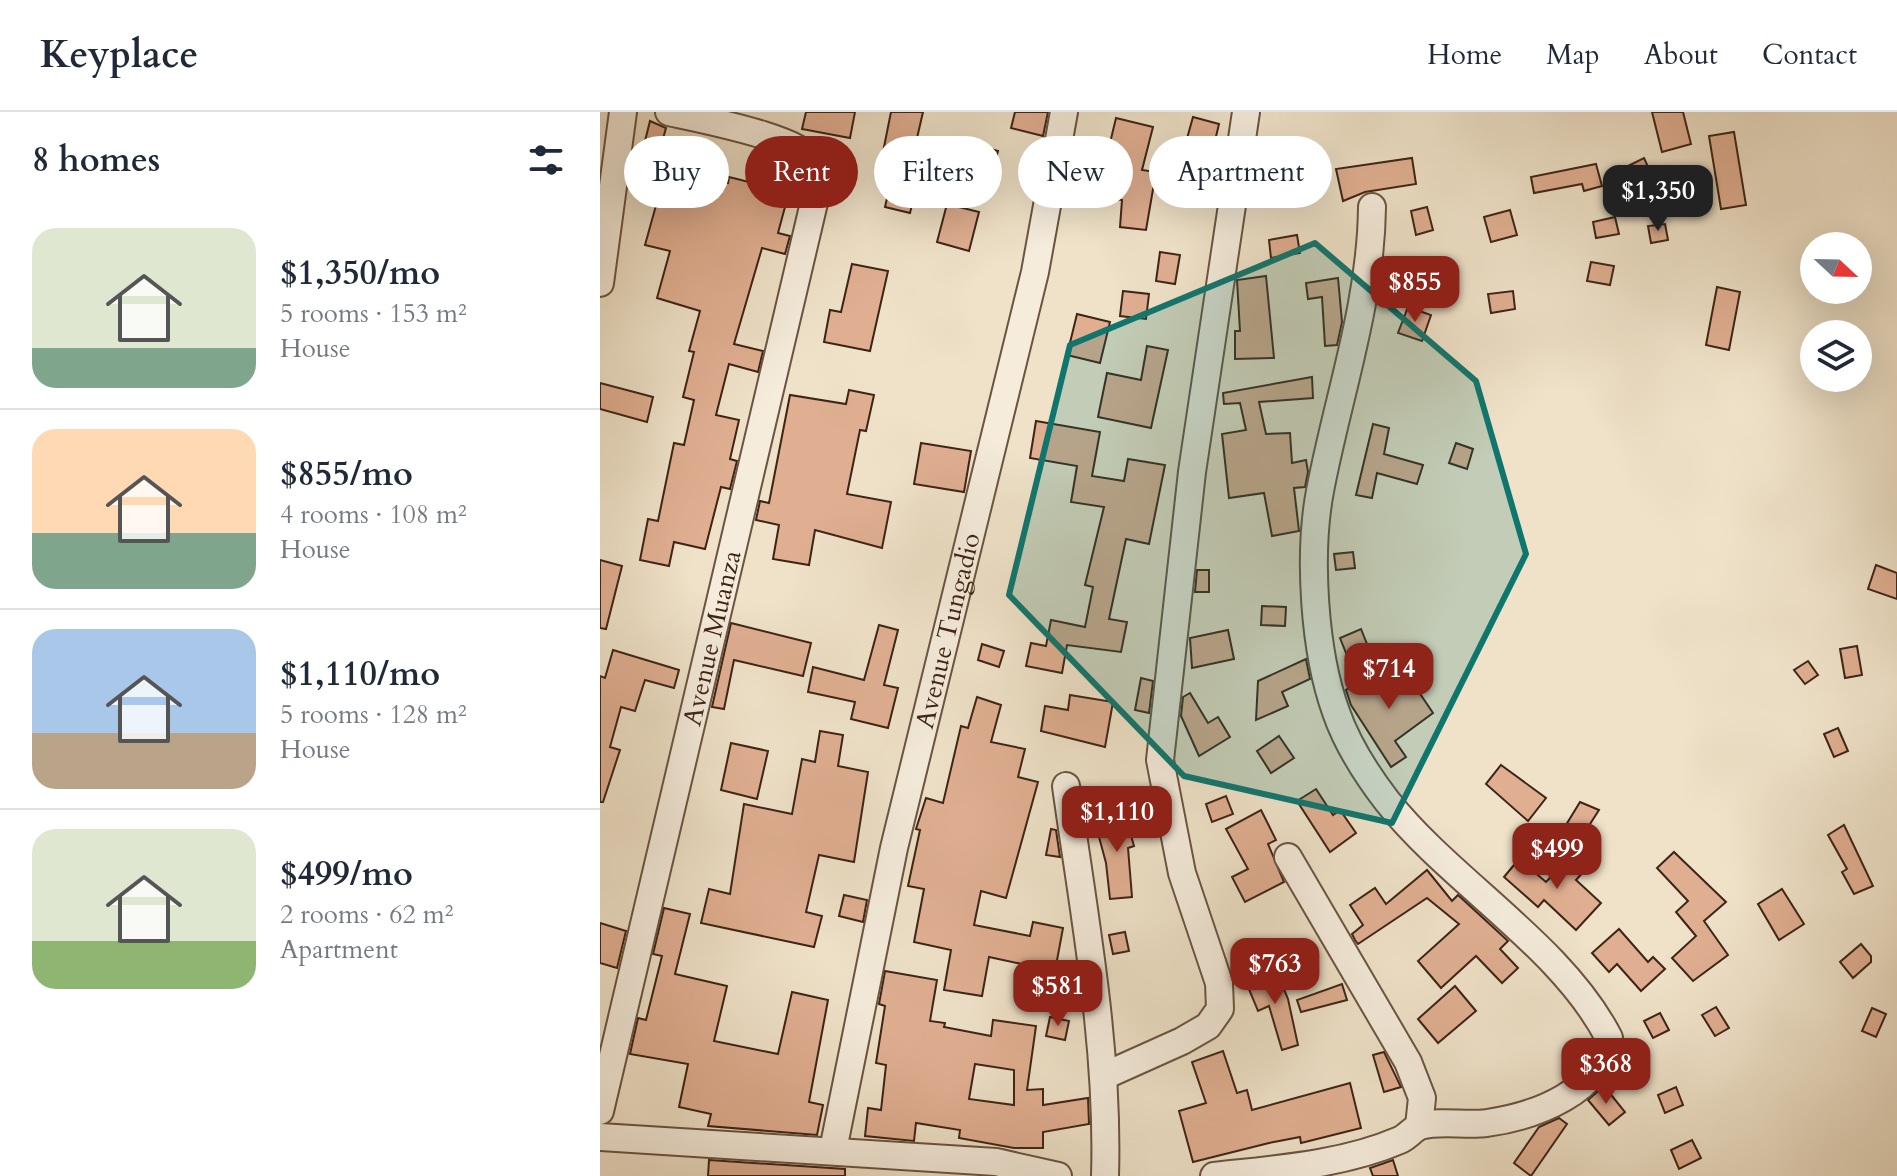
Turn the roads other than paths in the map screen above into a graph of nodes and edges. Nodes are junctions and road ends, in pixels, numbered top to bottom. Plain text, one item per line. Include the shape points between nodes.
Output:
1 (623, 112) edge
2 (669, 112) edge
3 (1064, 112) edge
4 (1246, 112) edge
5 (606, 196) edge
6 (1372, 207) dead end
7 (600, 283) edge
8 (1066, 786) dead end
9 (1288, 857) dead end
10 (1104, 1076) junction
11 (600, 1111) edge
12 (1419, 1126) junction
13 (600, 1137) edge
14 (833, 1150) junction
15 (865, 1165) edge
16 (1058, 1176) edge
17 (1105, 1176) edge
18 (1214, 1176) edge

1 - 5 street
2 - 11 street, Avenue Muanza via 807,152 817,166 817,190
3 - 14 street, Avenue Tungadio via 1035,272 894,848
4 - 10 street via 1194,457 1160,760 1182,873 1219,983 1220,1009 1208,1026
5 - 7 street
6 - 12 street via 1367,288 1319,494 1322,656 1336,712 1356,755 1388,801 1580,994 1609,1038 1606,1057 1585,1084 1552,1105 1489,1123
8 - 10 street
9 - 12 street via 1408,1062 1422,1098
10 - 17 street
12 - 18 street via 1402,1139 1322,1163
13 - 14 street
14 - 15 street
15 - 16 street via 996,1162

